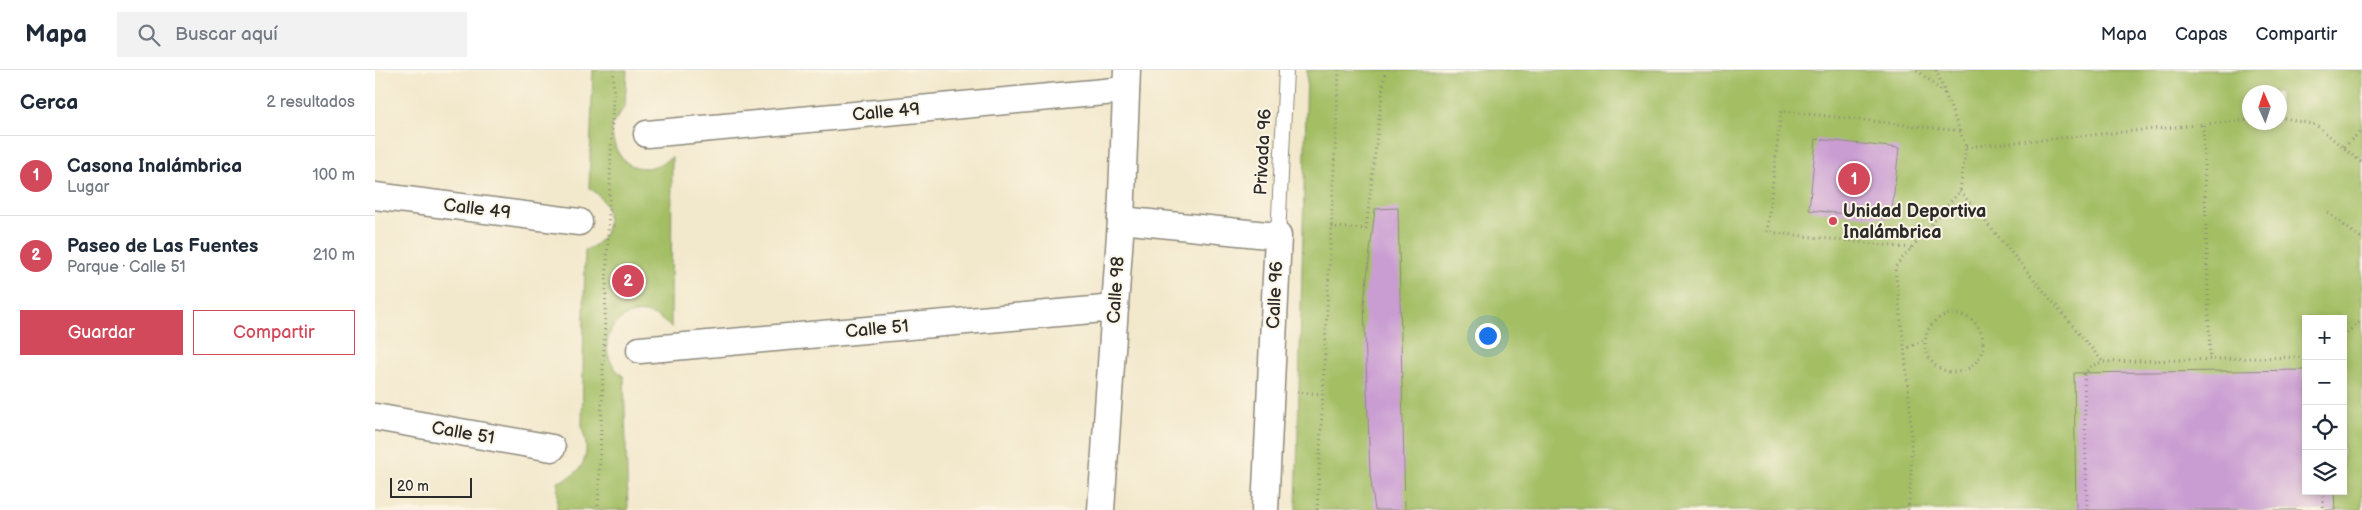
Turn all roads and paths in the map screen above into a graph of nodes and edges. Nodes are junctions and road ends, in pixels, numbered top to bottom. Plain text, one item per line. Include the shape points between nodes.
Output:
1 (614, 70) edge
2 (1286, 70) edge
3 (1339, 70) edge
4 (1385, 70) edge
5 (1917, 70) edge
6 (1936, 70) edge
7 (1126, 80) edge
8 (1946, 95) junction
9 (2287, 119) edge
10 (2242, 121) edge
11 (2203, 125) junction
12 (2362, 130) edge
13 (1960, 131) junction
14 (647, 134) dead end
15 (1966, 147) junction
16 (2344, 147) junction
17 (2362, 163) edge
18 (1960, 191) junction
19 (375, 196) edge
20 (2328, 213) dead end
21 (1121, 220) junction
22 (579, 222) dead end
23 (1331, 227) junction
24 (1278, 236) junction
25 (2362, 239) edge
26 (1911, 248) junction
27 (1115, 308) junction
28 (2362, 320) edge
29 (2347, 333) edge
30 (1925, 339) junction
31 (639, 350) dead end
32 (1904, 350) junction
33 (2302, 358) edge
34 (2210, 359) junction
35 (2103, 362) junction
36 (375, 417) edge
37 (552, 448) dead end
38 (2323, 495) edge
39 (598, 510) edge
40 (1101, 510) edge
41 (1265, 510) edge
42 (1317, 510) edge
43 (1908, 510) edge
44 (2087, 510) edge
45 (2323, 510) edge

1 - 39 path
2 - 24 lane, Privada 96
3 - 23 path
4 - 23 path via 1366,229
5 - 8 path
6 - 8 path
7 - 14 street, Calle 49
7 - 21 street, Calle 98
8 - 13 path
9 - 16 path via 2316,125
10 - 11 path
11 - 15 path
11 - 34 path
12 - 16 path
13 - 15 path
13 - 26 path via 1781,110 1767,232
15 - 18 path
16 - 17 path
18 - 26 path
18 - 35 path
19 - 22 street, Calle 49
20 - 25 path
21 - 24 street, Calle 96
21 - 27 street, Calle 98
23 - 42 path
24 - 41 street, Calle 96
26 - 32 path via 1895,267
27 - 31 street, Calle 51
27 - 40 street, Calle 98
28 - 29 path
30 - 30 path via 1928,357 1941,370 1951,372 1969,368 1981,353 1983,344 1981,334 1969,319 1951,315 1934,322
30 - 32 path
32 - 43 path via 1912,437
33 - 34 path
34 - 35 path
35 - 44 path via 2091,366 2083,375
36 - 37 street, Calle 51
38 - 45 path

